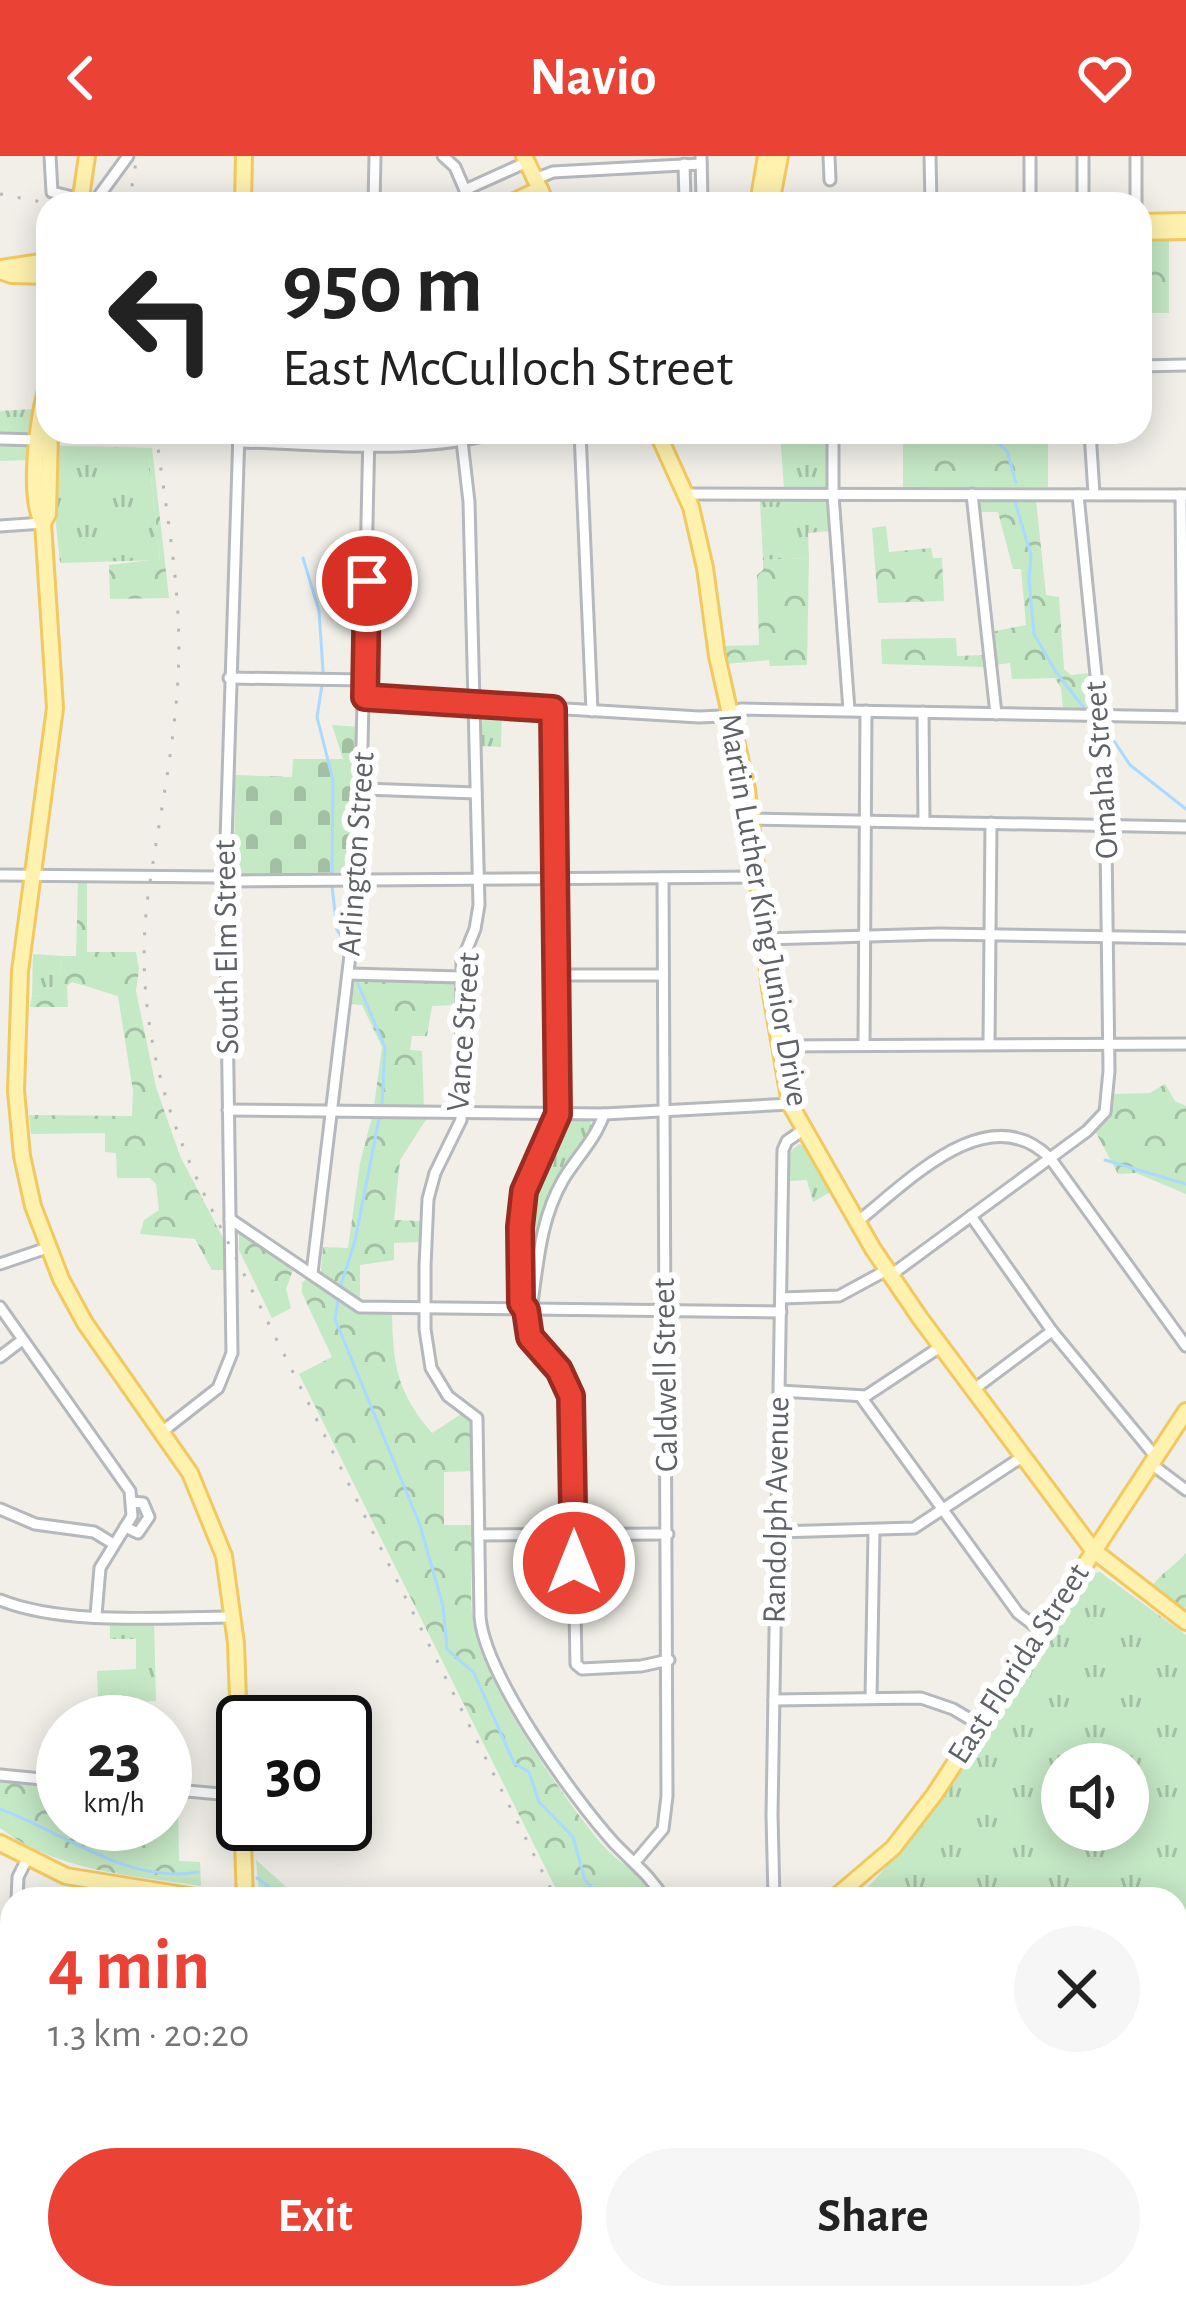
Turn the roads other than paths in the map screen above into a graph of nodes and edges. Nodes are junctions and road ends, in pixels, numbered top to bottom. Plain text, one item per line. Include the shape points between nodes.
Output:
1 (50, 156) edge
2 (87, 156) edge
3 (128, 156) edge
4 (244, 156) edge
5 (375, 156) edge
6 (443, 156) edge
7 (766, 156) edge
8 (780, 156) edge
9 (829, 156) edge
10 (930, 156) edge
11 (1030, 156) edge
12 (1083, 156) edge
13 (1136, 156) edge
14 (526, 159) edge
15 (701, 160) edge
16 (684, 164) junction
17 (830, 180) dead end
18 (465, 190) joint
19 (541, 191) edge
20 (52, 192) edge
21 (85, 192) edge
22 (94, 192) edge
23 (243, 192) edge
24 (374, 192) edge
25 (685, 192) edge
26 (702, 192) edge
27 (760, 192) edge
28 (773, 192) edge
29 (931, 192) edge
30 (1030, 192) edge
31 (1083, 192) edge
32 (1136, 192) edge
33 (1186, 221) edge
34 (1152, 222) edge
35 (1186, 231) edge
36 (1152, 232) edge
37 (36, 263) edge
38 (0, 270) edge
39 (36, 276) edge
40 (1152, 365) edge
41 (1186, 365) edge
42 (36, 437) edge
43 (0, 440) edge
44 (43, 444) edge
45 (239, 444) edge
46 (353, 444) edge
47 (392, 444) edge
48 (462, 444) edge
49 (581, 444) edge
50 (663, 444) edge
51 (833, 444) edge
52 (1091, 444) edge
53 (369, 445) junction
54 (686, 494) junction
55 (972, 494) junction
56 (1094, 494) junction
57 (833, 495) junction
58 (1078, 495) junction
59 (1183, 495) edge
60 (43, 523) junction
61 (0, 526) edge
62 (230, 678) junction
63 (366, 680) junction
64 (365, 697) junction
65 (474, 703) junction
66 (553, 709) junction
67 (849, 710) junction
68 (592, 711) junction
69 (866, 711) junction
70 (923, 712) junction
71 (731, 713) junction
72 (996, 714) junction
73 (1101, 716) junction
74 (1184, 717) edge
75 (363, 789) junction
76 (476, 793) junction
77 (752, 820) junction
78 (867, 821) junction
79 (924, 822) junction
80 (991, 823) junction
81 (1108, 824) junction
82 (1186, 826) edge
83 (0, 875) edge
84 (31, 876) junction
85 (759, 877) junction
86 (663, 878) junction
87 (225, 879) junction
88 (359, 880) junction
89 (478, 880) junction
90 (555, 880) junction
91 (865, 935) junction
92 (990, 935) junction
93 (1110, 937) junction
94 (1186, 938) edge
95 (765, 939) junction
96 (349, 974) junction
97 (557, 974) junction
98 (663, 974) junction
99 (461, 977) junction
100 (989, 1043) junction
101 (1186, 1044) edge
102 (864, 1045) junction
103 (1108, 1045) junction
104 (778, 1046) junction
105 (9, 1091) edge
106 (790, 1104) junction
107 (228, 1111) junction
108 (333, 1112) junction
109 (664, 1112) junction
110 (461, 1113) junction
111 (558, 1114) junction
112 (604, 1114) junction
113 (803, 1130) junction
114 (1050, 1158) junction
115 (971, 1216) junction
116 (230, 1219) junction
117 (857, 1222) junction
118 (47, 1248) junction
119 (0, 1264) edge
120 (889, 1272) junction
121 (312, 1273) junction
122 (782, 1298) junction
123 (0, 1307) edge
124 (426, 1308) junction
125 (526, 1310) junction
126 (665, 1310) junction
127 (781, 1312) junction
128 (1052, 1331) junction
129 (21, 1341) junction
130 (1186, 1346) edge
131 (940, 1347) junction
132 (0, 1357) edge
133 (973, 1390) junction
134 (780, 1391) junction
135 (861, 1397) junction
136 (1186, 1411) edge
137 (163, 1431) junction
138 (1022, 1456) junction
139 (1153, 1460) junction
140 (1186, 1490) edge
141 (132, 1502) junction
142 (0, 1509) edge
143 (944, 1512) junction
144 (125, 1527) junction
145 (777, 1532) junction
146 (874, 1532) junction
147 (668, 1534) junction
148 (479, 1535) junction
149 (574, 1536) junction
150 (112, 1544) junction
151 (1093, 1550) junction
152 (0, 1600) edge
153 (96, 1615) junction
154 (234, 1617) junction
155 (1186, 1622) edge
156 (1040, 1630) junction
157 (669, 1660) junction
158 (237, 1695) edge
159 (871, 1698) junction
160 (774, 1700) junction
161 (980, 1726) junction
162 (0, 1775) edge
163 (36, 1778) edge
164 (0, 1843) edge
165 (244, 1851) edge
166 (27, 1859) junction
167 (635, 1862) junction
168 (0, 1884) edge
169 (17, 1885) joint
170 (131, 1887) edge
171 (245, 1887) edge
172 (657, 1887) edge
173 (774, 1887) edge
174 (847, 1887) edge

1 - 20 street
2 - 21 main road
3 - 22 street
4 - 23 main road
5 - 24 street
6 - 18 street
7 - 27 main road
8 - 28 main road
9 - 17 street
10 - 29 street
11 - 30 street
12 - 31 street
13 - 32 street
14 - 18 street
14 - 19 main road
15 - 16 street
15 - 26 street
16 - 19 street via 553,172
16 - 25 street
33 - 34 main road
35 - 36 main road
37 - 38 main road
38 - 39 main road
40 - 41 street
42 - 43 street
44 - 60 main road via 37,514
45 - 62 street, South Elm Street
46 - 53 street
47 - 53 street
48 - 65 street, Vance Street
49 - 68 street
50 - 54 main road, Martin Luther King Junior Drive
51 - 57 street
52 - 56 street
53 - 63 street, Arlington Street
54 - 57 street
54 - 71 main road, Martin Luther King Junior Drive
55 - 57 street
55 - 58 street
55 - 72 street
56 - 58 street
56 - 59 street
57 - 67 street
58 - 73 street, Omaha Street
59 - 74 street
60 - 61 street
60 - 84 main road via 55,718
62 - 63 street
62 - 87 street, South Elm Street
63 - 64 street, Arlington Street
64 - 65 street
64 - 75 street, Arlington Street
65 - 66 street
65 - 76 street, Vance Street
66 - 68 street
66 - 90 street
67 - 69 street
67 - 71 street
68 - 71 street
69 - 70 street
69 - 78 street
70 - 72 street
70 - 79 street
71 - 77 main road, Martin Luther King Junior Drive
72 - 73 street
73 - 74 street
73 - 81 street, Omaha Street
75 - 76 street
75 - 88 street, Arlington Street
76 - 89 street, Vance Street
77 - 78 street
77 - 85 main road, Martin Luther King Junior Drive
78 - 79 street
78 - 91 street
79 - 80 street
80 - 81 street
80 - 92 street
81 - 82 street
81 - 93 street, Omaha Street
83 - 84 street
84 - 87 street
84 - 105 main road
85 - 86 street
85 - 95 main road, Martin Luther King Junior Drive
86 - 90 street
86 - 98 street, Caldwell Street
87 - 88 street
87 - 107 street, South Elm Street
88 - 89 street
88 - 96 street, Arlington Street
89 - 90 street
89 - 99 street, Vance Street via 477,921
90 - 97 street
91 - 92 street
91 - 95 street
91 - 102 street
92 - 93 street
92 - 100 street
93 - 94 street
93 - 103 street, Omaha Street
95 - 104 main road, Martin Luther King Junior Drive
96 - 99 street
96 - 108 street, Arlington Street
97 - 98 street
97 - 111 street
98 - 109 street, Caldwell Street
99 - 110 street, Vance Street
100 - 102 street
100 - 103 street
101 - 103 street
102 - 104 street
103 - 114 street, Omaha Street via 1105,1112
104 - 106 main road, Martin Luther King Junior Drive
105 - 118 main road
106 - 109 street
106 - 113 main road, Martin Luther King Junior Drive
107 - 108 street
107 - 116 street, South Elm Street
108 - 110 street
108 - 121 street, Arlington Street
109 - 112 street
109 - 126 street, Caldwell Street
110 - 111 street
110 - 124 street, Vance Street via 428,1199
111 - 112 street
111 - 125 street via 522,1204
112 - 125 street via 553,1200
113 - 117 main road, Martin Luther King Junior Drive
113 - 122 street, Randolph Avenue via 783,1150
114 - 115 street, Omaha Street
114 - 117 street via 1022,1138 979,1138
114 - 130 street
115 - 120 street, Omaha Street
115 - 128 street
116 - 121 street
116 - 137 street, South Elm Street via 230,1367 218,1388
117 - 120 main road, Martin Luther King Junior Drive
118 - 119 street
118 - 137 main road via 86,1323
120 - 122 street, Omaha Street via 839,1296
120 - 131 main road, Martin Luther King Junior Drive
121 - 124 street via 360,1307
122 - 127 street, Randolph Avenue
123 - 129 street
124 - 125 street
124 - 148 street, Vance Street via 434,1377 477,1418
125 - 126 street
125 - 149 street via 530,1337 571,1396
126 - 127 street
126 - 147 street, Caldwell Street
127 - 134 street, Randolph Avenue
128 - 133 street
128 - 139 street
129 - 132 street
129 - 141 street
131 - 133 main road, Martin Luther King Junior Drive
131 - 135 street
133 - 138 main road, Martin Luther King Junior Drive
134 - 135 street
134 - 145 street, Randolph Avenue
135 - 143 street
136 - 139 main road, East Florida Street
137 - 154 main road via 207,1507
138 - 143 street
138 - 151 main road, Martin Luther King Junior Drive
139 - 140 street
139 - 151 main road, East Florida Street
141 - 144 street
141 - 144 street via 143,1502 149,1517 138,1533
142 - 150 street via 35,1524 94,1532
143 - 146 street via 914,1528
143 - 156 street via 1018,1613
144 - 150 street
145 - 146 street
145 - 160 street, Randolph Avenue
146 - 159 street
147 - 149 street
147 - 157 street, Caldwell Street
148 - 149 street
148 - 167 street, Vance Street via 481,1632 502,1683
149 - 157 street via 576,1664 599,1670
150 - 153 street via 100,1568
151 - 155 main road, Martin Luther King Junior Drive
151 - 156 main road, East Florida Street
152 - 153 street
153 - 154 street
154 - 158 main road
156 - 161 main road, East Florida Street
157 - 167 street, Caldwell Street via 666,1816
159 - 160 street
159 - 161 street via 937,1702
160 - 173 street, Randolph Avenue
161 - 174 main road, East Florida Street via 893,1848
162 - 163 street
164 - 166 main road
165 - 171 main road
166 - 169 street
166 - 170 main road
167 - 172 street, Vance Street
168 - 169 street

